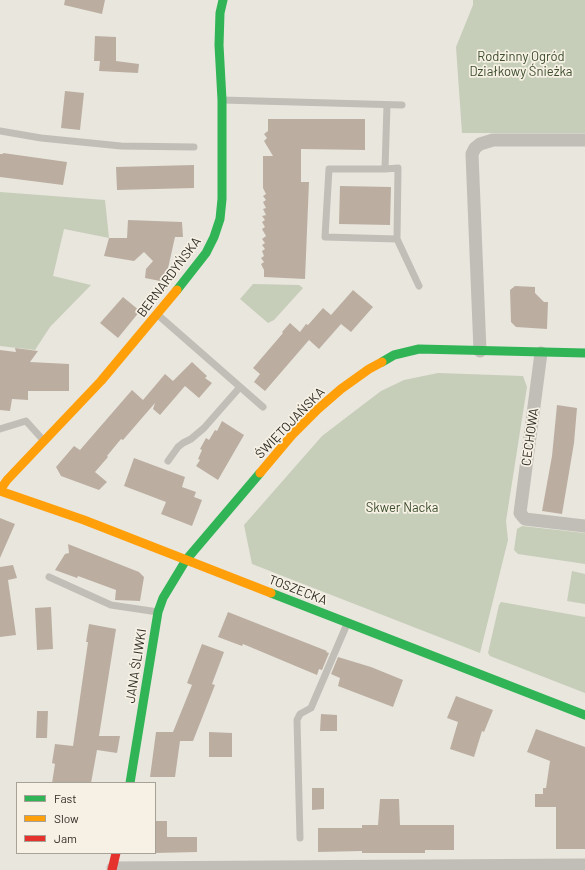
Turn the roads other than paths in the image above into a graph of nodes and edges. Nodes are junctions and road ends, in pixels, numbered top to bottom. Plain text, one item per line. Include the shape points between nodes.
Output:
1 (223, 0) edge
2 (222, 100) junction
3 (387, 105) junction
4 (402, 105) dead end
5 (0, 132) edge
6 (584, 140) edge
7 (194, 147) dead end
8 (385, 169) junction
9 (397, 239) junction
10 (419, 286) dead end
11 (158, 314) junction
12 (480, 351) junction
13 (541, 353) junction
14 (585, 353) edge
15 (240, 388) junction
16 (263, 407) dead end
17 (0, 429) edge
18 (44, 441) junction
19 (168, 461) dead end
20 (0, 491) edge
21 (585, 526) edge
22 (186, 560) junction
23 (49, 577) dead end
24 (158, 612) junction
25 (347, 624) junction
26 (585, 715) edge
27 (130, 782) edge
28 (300, 838) dead end
29 (116, 854) edge
30 (585, 865) edge
31 (493, 868) edge
32 (113, 869) edge

1 - 2 street, BERNARDYŃSKA via 219,45
2 - 3 lane
2 - 11 street, BERNARDYŃSKA via 220,219 206,253
3 - 4 lane
3 - 8 lane
5 - 7 lane via 121,146
6 - 12 street via 493,140 480,144 472,154
8 - 9 lane via 398,168
8 - 9 lane via 329,169 325,237
9 - 10 lane
11 - 15 lane
11 - 18 street, BERNARDYŃSKA via 101,382
12 - 13 street, ŚWIĘTOJAŃSKA
12 - 22 street, ŚWIĘTOJAŃSKA via 418,349 394,355 358,377 318,409 292,436
13 - 14 street, ŚWIĘTOJAŃSKA
13 - 21 street, CECHOWA via 520,513 525,519
15 - 16 lane
15 - 19 lane via 204,428 191,440 178,447
17 - 18 lane via 26,421
18 - 20 street, BERNARDYŃSKA via 7,480
20 - 22 street, TOSZECKA via 84,520
22 - 24 street, JANA ŚLIWKI via 163,598
22 - 25 street, TOSZECKA
23 - 24 lane via 111,605
24 - 27 street, JANA ŚLIWKI
25 - 26 street, TOSZECKA
25 - 28 lane via 311,708 300,714 297,720
29 - 32 street
30 - 31 street
31 - 32 street

